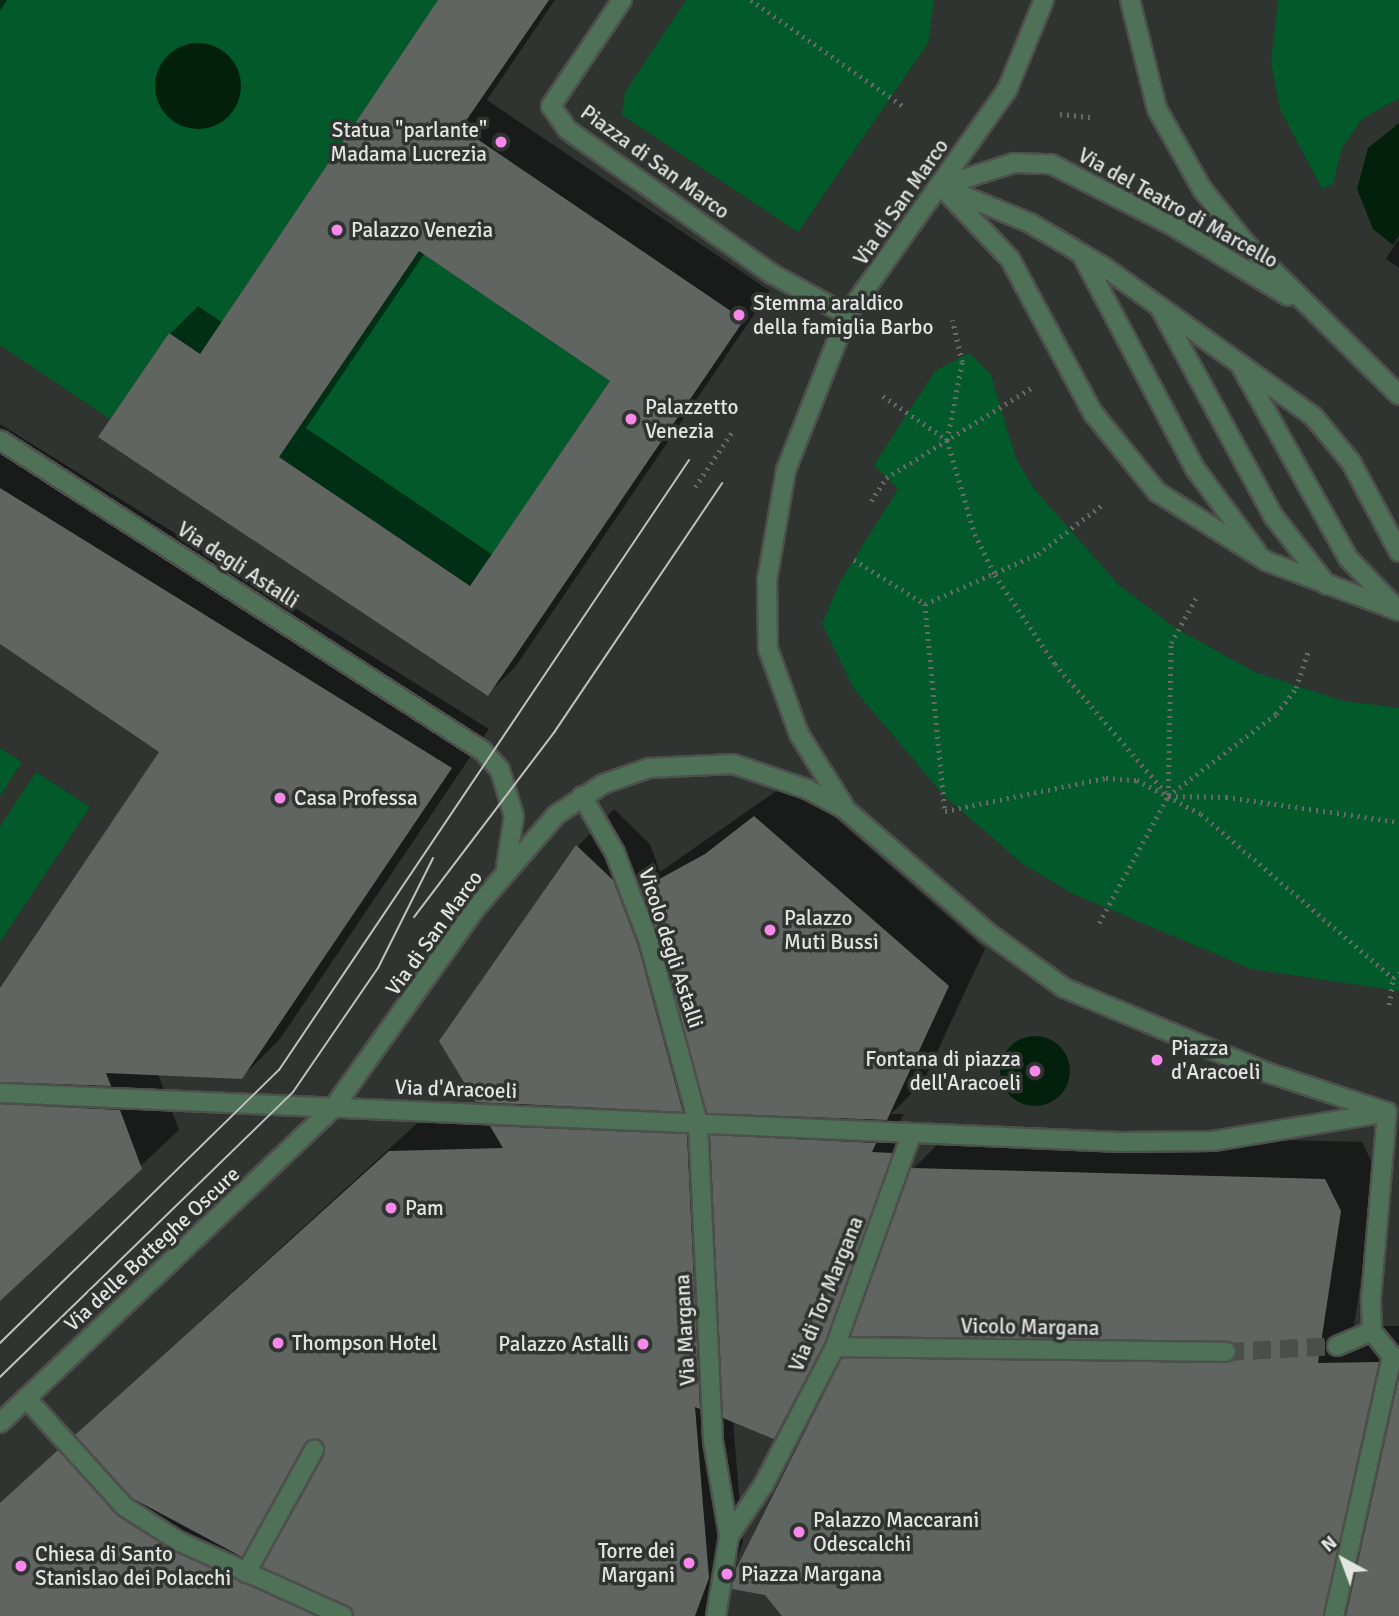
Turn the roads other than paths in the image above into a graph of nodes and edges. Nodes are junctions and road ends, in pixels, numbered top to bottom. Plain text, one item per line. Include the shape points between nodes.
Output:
1 (622, 0) edge
2 (1044, 0) edge
3 (1130, 0) edge
4 (941, 186) junction
5 (1082, 255) junction
6 (1156, 302) junction
7 (1309, 309) junction
8 (847, 315) junction
9 (1235, 360) junction
10 (1399, 395) edge
11 (0, 440) edge
12 (1399, 552) edge
13 (1266, 561) junction
14 (1331, 590) junction
15 (1399, 611) edge
16 (582, 796) junction
17 (845, 809) junction
18 (502, 877) junction
19 (0, 1093) edge
20 (334, 1107) junction
21 (1393, 1112) edge
22 (698, 1122) junction
23 (911, 1135) junction
24 (1372, 1331) junction
25 (1337, 1346) tunnel mouth
26 (835, 1348) junction
27 (1226, 1352) tunnel mouth
28 (26, 1398) junction
29 (0, 1423) edge
30 (314, 1450) dead end
31 (729, 1536) junction
32 (246, 1573) junction
33 (343, 1616) edge
34 (716, 1616) edge
35 (1334, 1616) edge

1 - 8 street, Piazza di San Marco via 551,106 568,130 772,274
2 - 4 street, Via di San Marco via 1007,90
3 - 7 street, Via del Teatro di Marcello via 1144,74 1173,144 1246,244
4 - 5 street via 1030,223
4 - 7 street, Via del Teatro di Marcello via 1014,163 1051,164 1170,224
4 - 8 street, Via di San Marco
4 - 13 street via 1010,259 1093,413 1136,472 1194,520
5 - 6 street
5 - 13 street via 1196,470
6 - 9 street
6 - 14 street via 1274,517
7 - 10 street, Via del Teatro di Marcello
8 - 17 street, Via di San Marco via 798,430 767,580 768,649 799,734
9 - 12 street via 1335,439
9 - 15 street via 1348,558
11 - 18 street, Via degli Astalli via 491,759 506,785 515,831
13 - 14 street
14 - 15 street
16 - 17 street, Via di San Marco via 649,768 705,761 768,772
16 - 18 street, Via di San Marco via 556,815
16 - 22 street, Vicolo degli Astalli via 634,899
17 - 21 street via 987,932 1064,988 1126,1018
18 - 20 street, Via di San Marco
19 - 20 street, Via d'Aracoeli
20 - 22 street, Via d'Aracoeli
20 - 28 street, Via delle Botteghe Oscure
21 - 23 street via 1213,1141
21 - 24 street
22 - 23 street, Via d'Aracoeli
22 - 31 street, Via Margana via 713,1441
23 - 26 street, Via di Tor Margana
24 - 25 street
24 - 35 street via 1392,1356
26 - 27 street, Vicolo Margana
26 - 31 street, Via di Tor Margana via 764,1484
28 - 29 street, Via delle Botteghe Oscure
28 - 32 street via 125,1507
30 - 32 street
31 - 34 street
32 - 33 street

